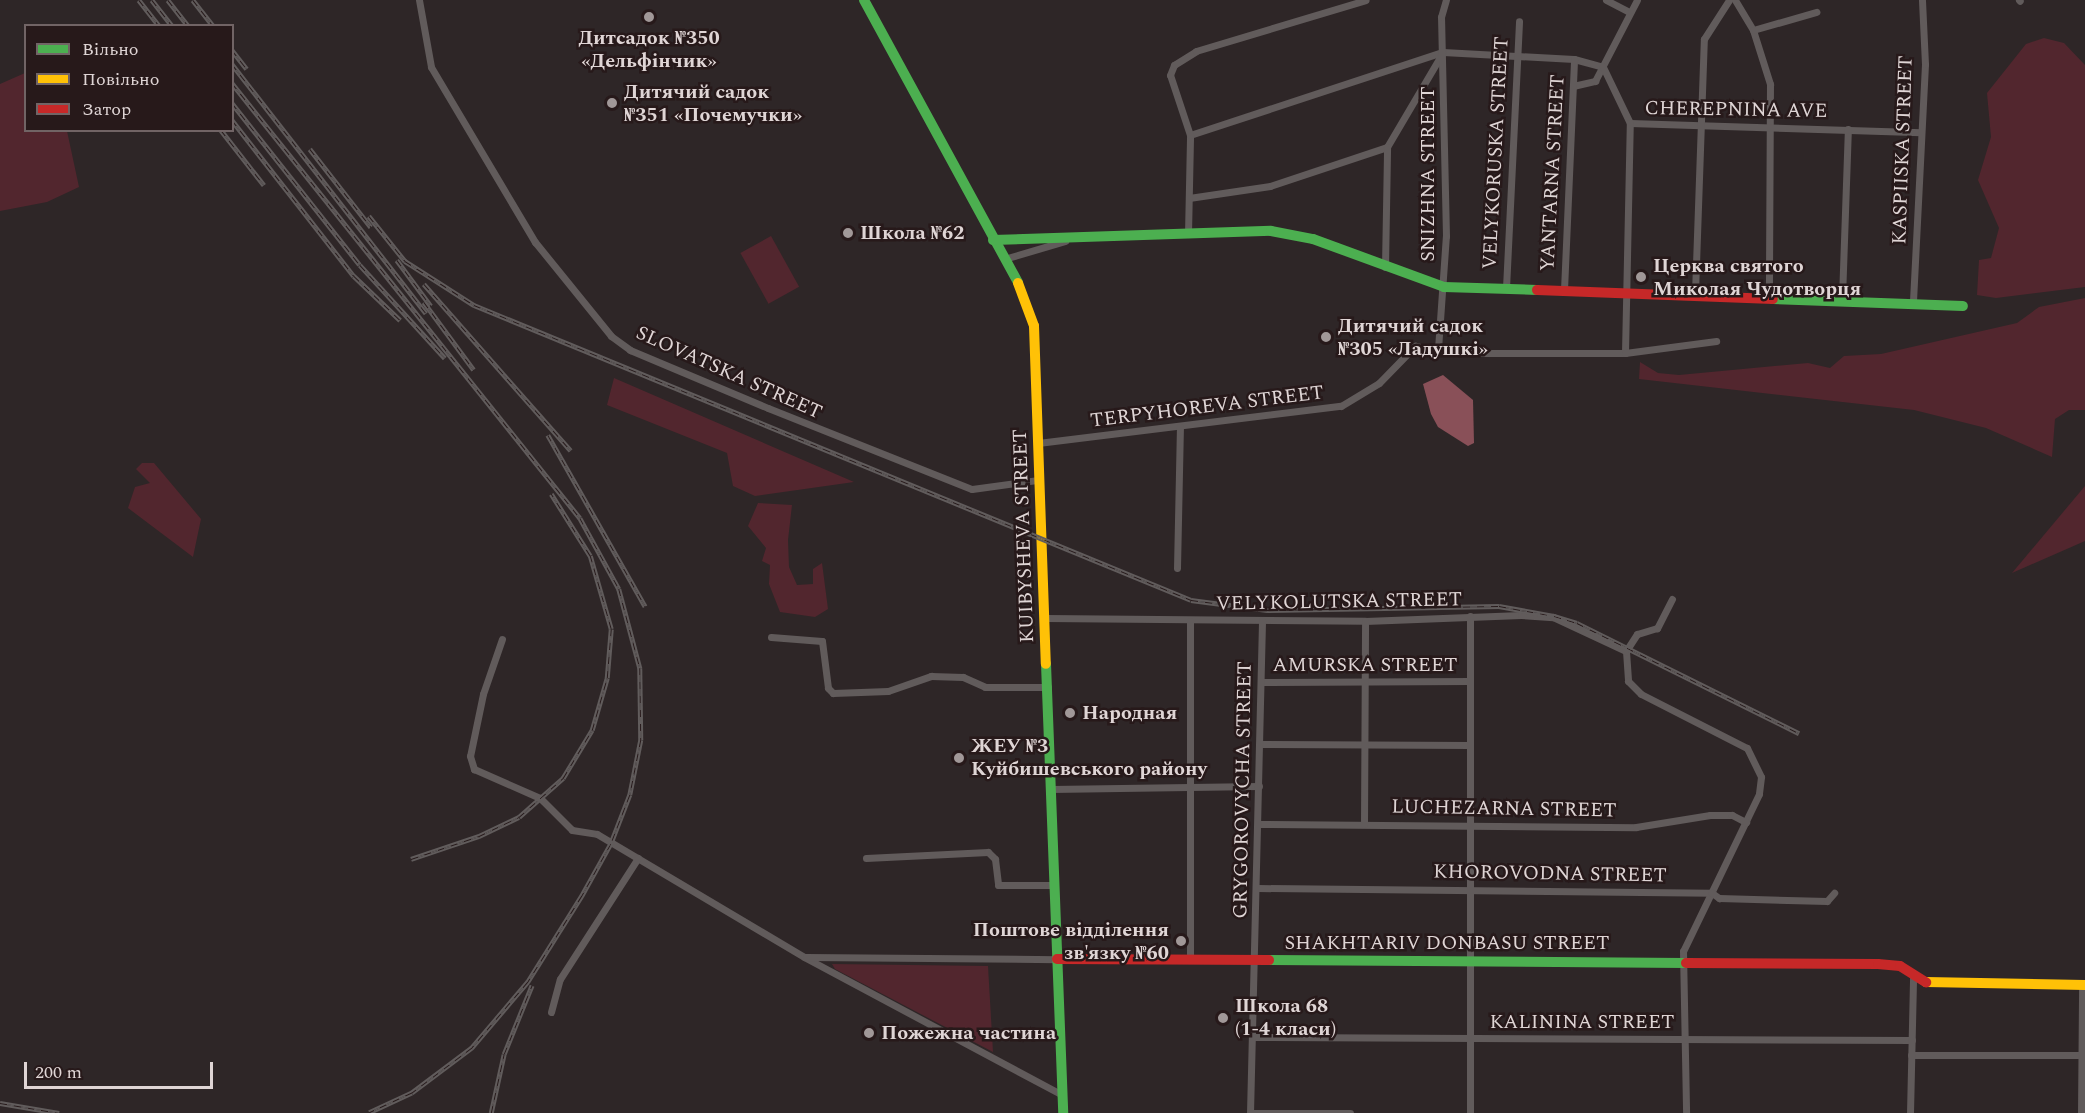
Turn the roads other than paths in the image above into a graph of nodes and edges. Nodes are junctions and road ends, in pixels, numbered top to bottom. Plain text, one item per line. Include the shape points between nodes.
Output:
1 (419, 0) edge
2 (864, 0) edge
3 (1366, 0) edge
4 (1446, 0) edge
5 (1606, 0) edge
6 (1637, 0) edge
7 (1729, 0) edge
8 (1735, 0) edge
9 (1922, 0) edge
10 (1630, 12) junction
11 (1816, 12) dead end
12 (1519, 21) dead end
13 (1753, 30) junction
14 (1443, 52) junction
15 (1514, 56) junction
16 (1574, 59) junction
17 (1603, 67) junction
18 (1573, 86) junction
19 (1630, 123) junction
20 (1702, 125) junction
21 (1771, 126) junction
22 (1848, 129) junction
23 (1921, 132) junction
24 (1190, 135) junction
25 (1386, 147) junction
26 (1189, 198) junction
27 (1188, 234) junction
28 (1074, 239) junction
29 (993, 240) junction
30 (1004, 259) junction
31 (1385, 267) junction
32 (1444, 287) junction
33 (1506, 288) junction
34 (1564, 290) junction
35 (1625, 291) junction
36 (1695, 293) junction
37 (1769, 296) junction
38 (1842, 298) junction
39 (1913, 301) junction
40 (1963, 306) dead end
41 (1716, 341) dead end
42 (1438, 349) junction
43 (1625, 353) junction
44 (1180, 427) junction
45 (1038, 443) junction
46 (1038, 480) junction
47 (1177, 568) dead end
48 (1672, 599) dead end
49 (1470, 616) junction
50 (1046, 618) junction
51 (1262, 620) junction
52 (1190, 621) junction
53 (1365, 621) junction
54 (771, 637) dead end
55 (502, 639) dead end
56 (1626, 651) junction
57 (1470, 681) junction
58 (1261, 682) junction
59 (1364, 682) junction
60 (1048, 687) junction
61 (1260, 744) junction
62 (1364, 744) junction
63 (1470, 745) junction
64 (1259, 786) junction
65 (1189, 787) junction
66 (1051, 789) junction
67 (1746, 822) junction
68 (1259, 824) junction
69 (1364, 824) junction
70 (1470, 824) junction
71 (638, 858) junction
72 (866, 858) dead end
73 (1054, 885) junction
74 (1258, 888) junction
75 (1469, 889) junction
76 (1712, 893) junction
77 (1834, 893) dead end
78 (804, 957) junction
79 (1057, 958) junction
80 (1190, 959) junction
81 (1257, 960) junction
82 (1469, 962) junction
83 (1685, 963) junction
84 (1913, 977) junction
85 (2083, 986) edge
86 (551, 1012) dead end
87 (1252, 1037) junction
88 (1469, 1038) junction
89 (1685, 1040) junction
90 (1912, 1040) junction
91 (1911, 1055) junction
92 (2083, 1055) edge
93 (1062, 1095) junction
94 (1063, 1113) edge
95 (1250, 1113) edge
96 (1350, 1113) edge
97 (1470, 1113) edge
98 (1686, 1113) edge
99 (1910, 1113) edge
100 (2081, 1113) edge

1 - 46 street, SLOVATSKA STREET via 431,67 535,242 611,336 630,350 972,489
2 - 29 street, KUIBYSHEVA STREET
3 - 24 street via 1196,51 1174,65 1170,75
4 - 14 street, SNIZHNA STREET via 1441,17
5 - 10 street
6 - 10 street
7 - 20 street via 1704,39
8 - 13 street
9 - 23 street, KASPIISKA STREET via 1925,64
10 - 17 street
11 - 13 street
12 - 15 street, VELYKORUSKA STREET
13 - 21 street via 1770,84
14 - 15 street
14 - 24 street
14 - 25 street
14 - 32 street, SNIZHNA STREET
15 - 16 street
15 - 33 street, VELYKORUSKA STREET
16 - 17 street
16 - 18 street, YANTARNA STREET
17 - 18 street via 1595,81
17 - 19 street, CHEREPNINA AVE
18 - 34 street, YANTARNA STREET
19 - 20 street, CHEREPNINA AVE
19 - 35 street
20 - 21 street, CHEREPNINA AVE
20 - 36 street
21 - 22 street, CHEREPNINA AVE
21 - 37 street
22 - 23 street, CHEREPNINA AVE
22 - 38 street
23 - 39 street, KASPIISKA STREET
24 - 26 street
25 - 26 street via 1270,186
25 - 31 street
26 - 27 street
27 - 28 street
27 - 31 street via 1271,231 1313,239
28 - 29 street
28 - 30 street
29 - 30 street, KUIBYSHEVA STREET
30 - 45 street, KUIBYSHEVA STREET via 1034,326
31 - 32 street
32 - 33 street
32 - 42 street, SNIZHNA STREET
33 - 34 street
34 - 35 street
35 - 36 street
35 - 43 street
36 - 37 street
37 - 38 street
38 - 39 street
39 - 40 street
41 - 43 street, TERPYHOREVA STREET
42 - 43 street, TERPYHOREVA STREET via 1455,354
42 - 44 street, TERPYHOREVA STREET via 1411,348 1379,383 1341,406
44 - 45 street, TERPYHOREVA STREET
44 - 47 street
45 - 46 street, KUIBYSHEVA STREET
46 - 50 street, KUIBYSHEVA STREET
48 - 56 street via 1657,628 1637,634
49 - 53 street, VELYKOLUTSKA STREET
49 - 56 street, VELYKOLUTSKA STREET via 1553,617
49 - 57 street
50 - 52 street, VELYKOLUTSKA STREET
50 - 60 street, KUIBYSHEVA STREET
51 - 52 street, VELYKOLUTSKA STREET
51 - 53 street, VELYKOLUTSKA STREET
51 - 58 street, GRYGOROVYCHA STREET
52 - 65 street
53 - 59 street
54 - 60 street via 822,641 828,688 833,693 888,691 931,676 963,677 985,687
55 - 71 street via 483,694 470,756 474,769 540,798 572,830 597,834
56 - 67 street via 1628,681 1641,694 1747,748 1757,761 1759,794
57 - 59 street, AMURSKA STREET
57 - 63 street
58 - 59 street, AMURSKA STREET
58 - 61 street, GRYGOROVYCHA STREET
59 - 62 street
60 - 66 street, KUIBYSHEVA STREET
61 - 62 street
61 - 64 street, GRYGOROVYCHA STREET
62 - 63 street
62 - 69 street
63 - 70 street
64 - 65 street
64 - 68 street, GRYGOROVYCHA STREET
65 - 66 street
65 - 80 street
66 - 73 street, KUIBYSHEVA STREET
67 - 70 street, LUCHEZARNA STREET via 1732,814 1710,814 1636,827
67 - 76 street
68 - 69 street, LUCHEZARNA STREET
68 - 74 street, GRYGOROVYCHA STREET
69 - 70 street, LUCHEZARNA STREET
70 - 75 street
71 - 78 street
71 - 86 street via 560,979
72 - 73 street via 994,855 998,885
73 - 79 street, KUIBYSHEVA STREET
74 - 75 street, KHOROVODNA STREET
74 - 81 street, GRYGOROVYCHA STREET
75 - 76 street, KHOROVODNA STREET
75 - 82 street
76 - 77 street, KHOROVODNA STREET via 1719,898 1827,901
76 - 83 street via 1683,951
78 - 79 street, SHAKHTARIV DONBASU STREET
78 - 93 street
79 - 80 street, SHAKHTARIV DONBASU STREET
79 - 93 street, KUIBYSHEVA STREET
80 - 81 street, SHAKHTARIV DONBASU STREET
81 - 82 street, SHAKHTARIV DONBASU STREET
81 - 87 street, GRYGOROVYCHA STREET
82 - 83 street, SHAKHTARIV DONBASU STREET
82 - 88 street
83 - 84 street, SHAKHTARIV DONBASU STREET via 1889,964
83 - 89 street
84 - 85 street, SHAKHTARIV DONBASU STREET via 1938,983
84 - 90 street
85 - 92 street
87 - 88 street, KALININA STREET
87 - 95 street, GRYGOROVYCHA STREET
88 - 89 street, KALININA STREET
88 - 97 street
89 - 90 street, KALININA STREET
89 - 98 street
90 - 91 street
91 - 92 street
91 - 99 street
92 - 100 street
93 - 94 street, KUIBYSHEVA STREET
95 - 96 street

